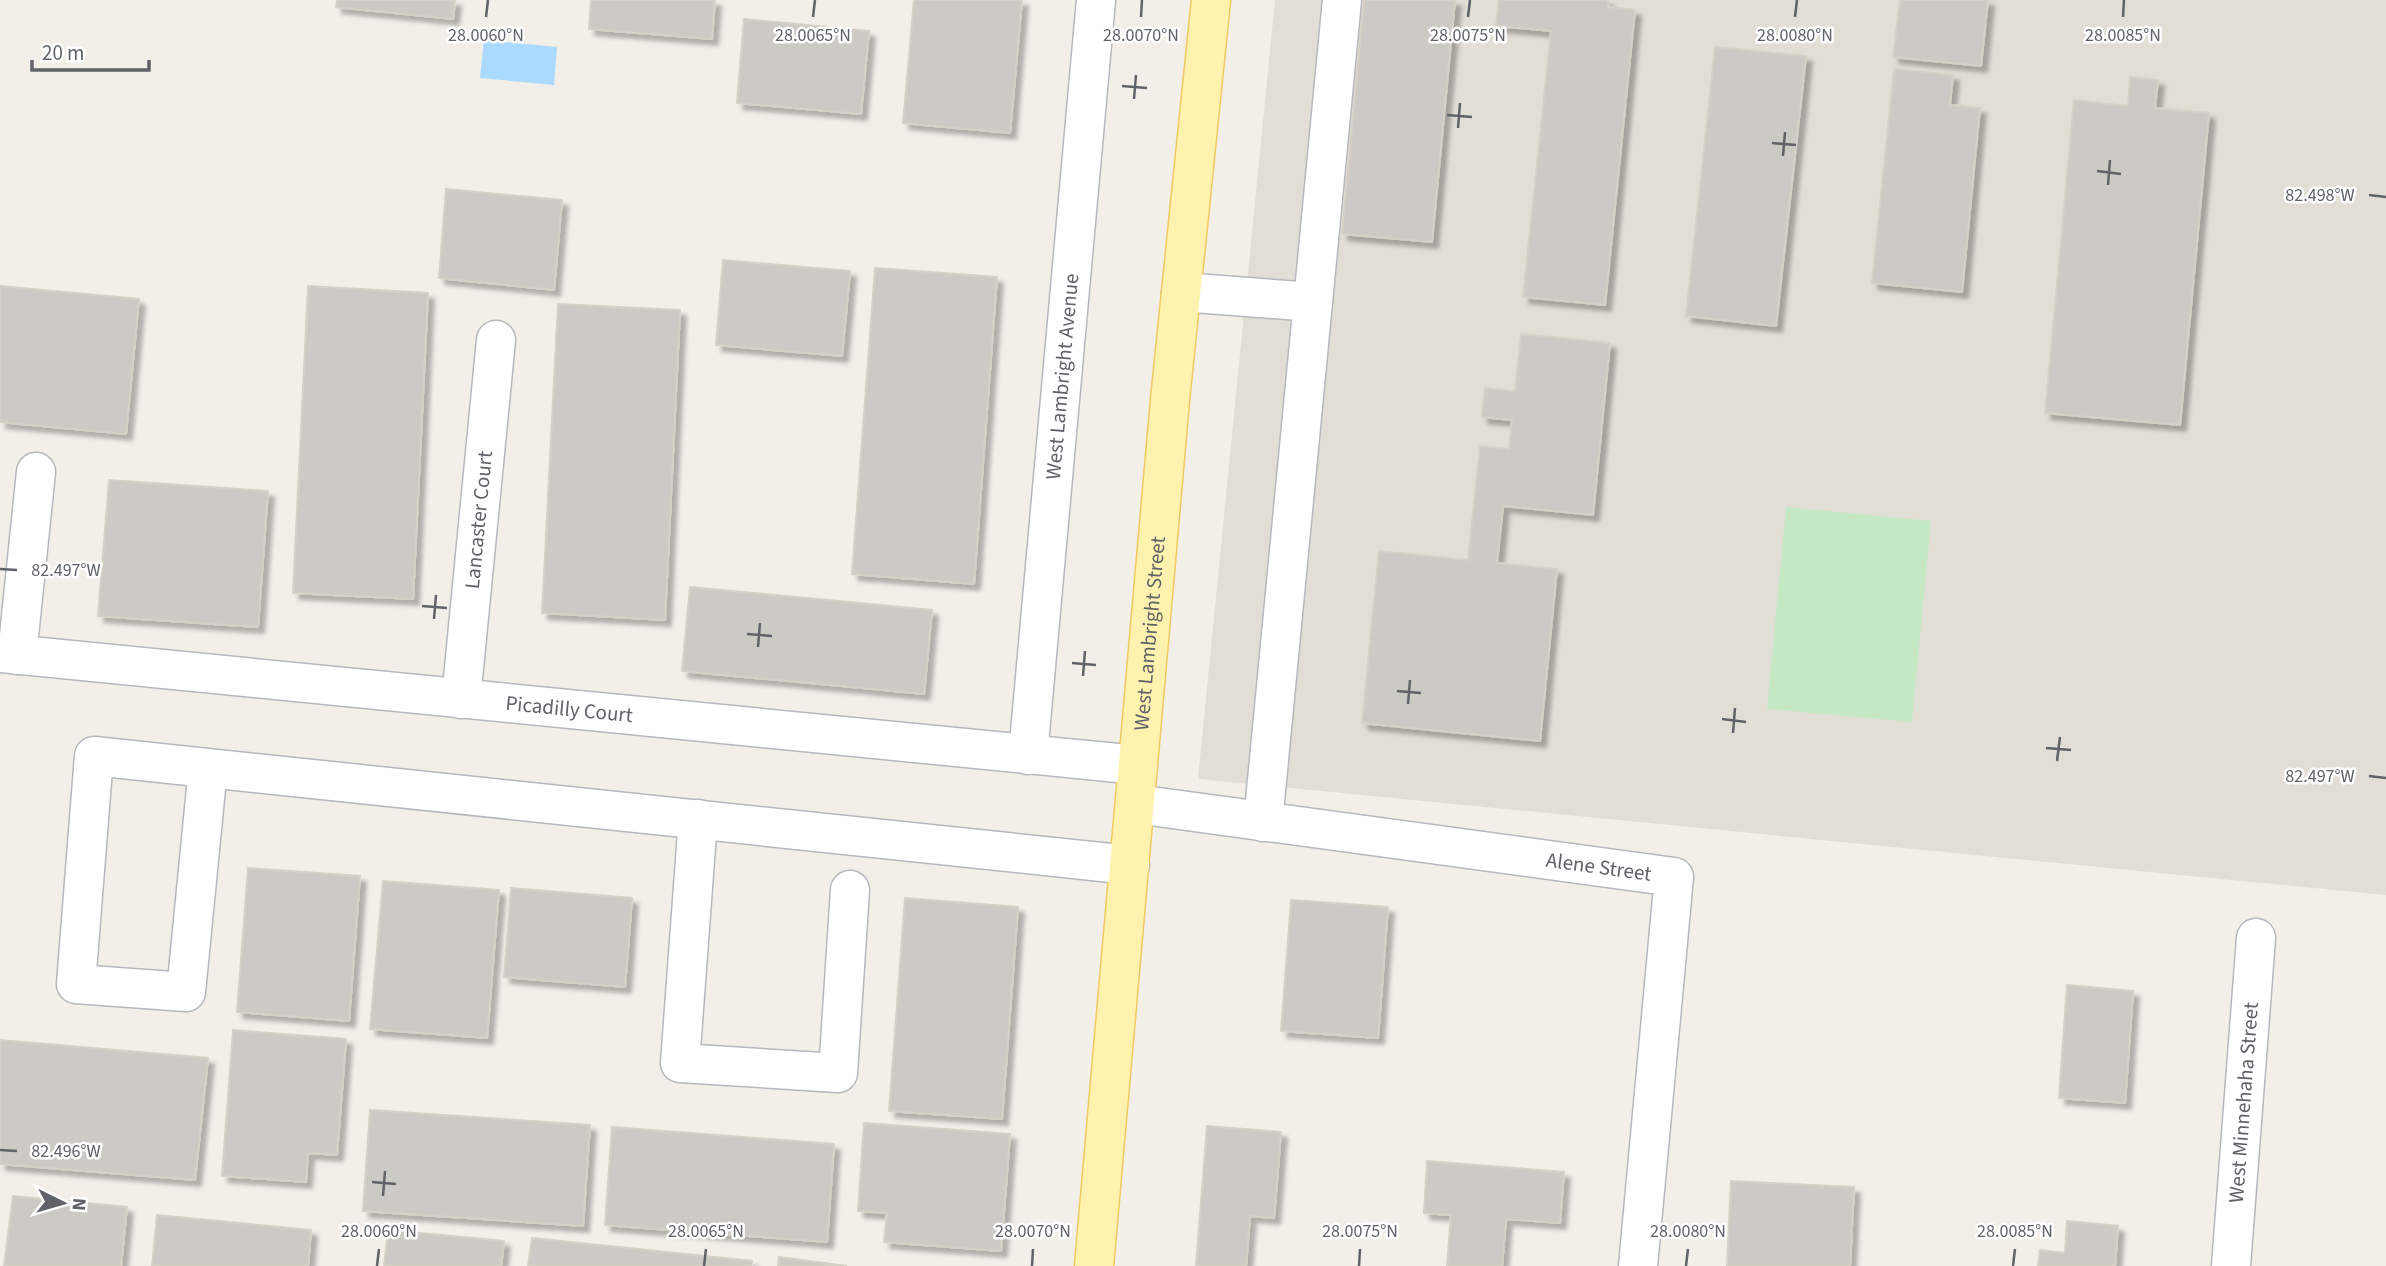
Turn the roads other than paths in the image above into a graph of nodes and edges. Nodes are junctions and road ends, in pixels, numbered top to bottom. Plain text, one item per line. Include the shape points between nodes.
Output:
1 (1096, 0) edge
2 (1211, 0) edge
3 (1342, 0) edge
4 (1181, 292) junction
5 (1314, 302) junction
6 (496, 340) dead end
7 (36, 472) dead end
8 (9, 654) edge
9 (461, 699) junction
10 (1028, 755) junction
11 (1138, 765) junction
12 (208, 768) junction
13 (1136, 804) junction
14 (698, 819) junction
15 (1263, 822) junction
16 (1130, 865) junction
17 (850, 890) dead end
18 (2256, 938) dead end
19 (1094, 1266) edge
20 (1638, 1266) edge
21 (2231, 1266) edge

1 - 10 street, West Lambright Avenue
2 - 4 main road, West Lambright Street
3 - 5 street
4 - 5 street
4 - 11 main road, West Lambright Street
5 - 15 street
6 - 9 street, Lancaster Court
7 - 8 street
8 - 9 street, Picadilly Court
9 - 10 street, Picadilly Court
10 - 11 street, Picadilly Court
11 - 13 main road, West Lambright Street
12 - 12 street via 94,756 76,984 186,992
12 - 14 street
13 - 15 street, Alene Street
13 - 16 main road, West Lambright Street
14 - 16 street
14 - 17 street via 680,1063 838,1073
15 - 20 street, Alene Street via 1674,877
16 - 19 main road, West Lambright Street
18 - 21 street, West Minnehaha Street

